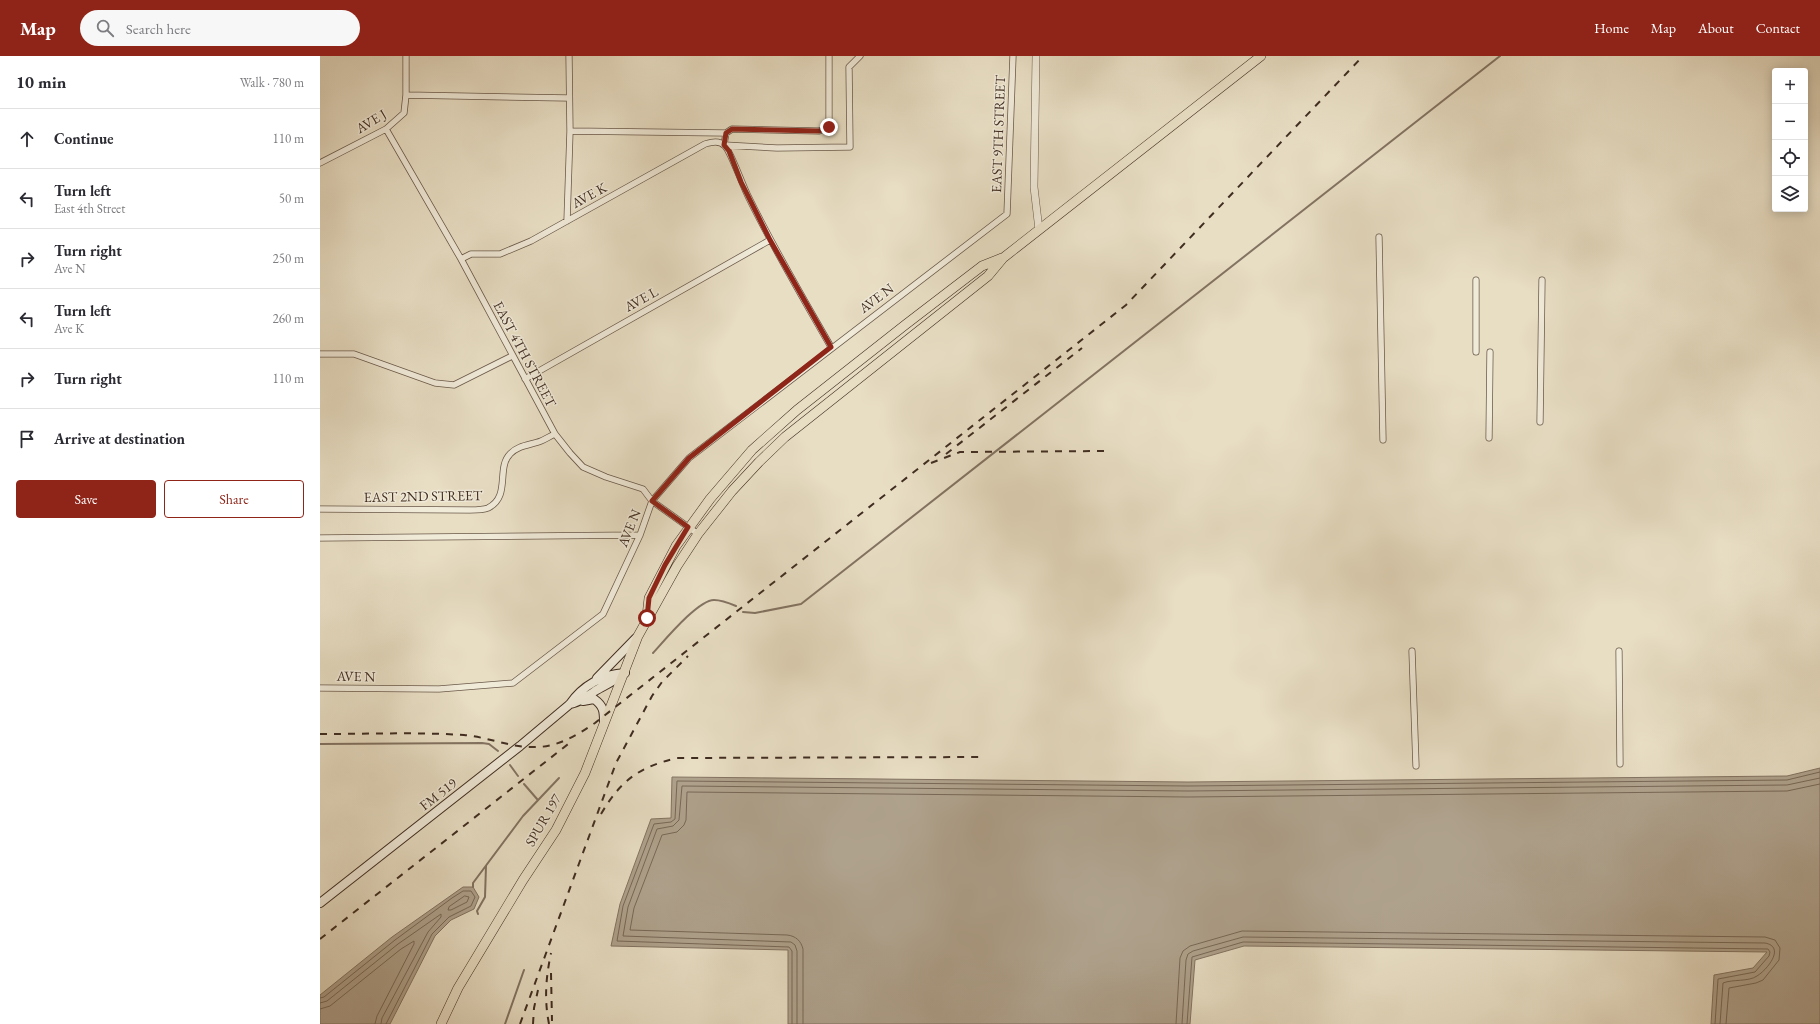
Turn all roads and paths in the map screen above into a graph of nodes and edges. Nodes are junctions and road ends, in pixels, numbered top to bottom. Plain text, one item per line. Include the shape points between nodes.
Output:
1 (406, 56) edge
2 (569, 56) edge
3 (829, 56) edge
4 (860, 56) edge
5 (1013, 56) edge
6 (1036, 56) edge
7 (1261, 56) edge
8 (406, 95) junction
9 (568, 98) junction
10 (386, 128) junction
11 (570, 131) junction
12 (726, 133) junction
13 (724, 145) junction
14 (320, 163) edge
15 (1007, 214) joint
16 (567, 221) junction
17 (1039, 230) junction
18 (1379, 236) dead end
19 (770, 240) junction
20 (1003, 258) junction
21 (461, 259) junction
22 (1476, 280) dead end
23 (1542, 280) dead end
24 (831, 347) junction
25 (1476, 352) dead end
26 (1490, 352) dead end
27 (320, 354) edge
28 (512, 356) junction
29 (525, 378) junction
30 (1540, 422) dead end
31 (555, 434) junction
32 (1489, 438) dead end
33 (1383, 440) dead end
34 (652, 501) junction
35 (320, 509) edge
36 (688, 527) junction
37 (698, 534) junction
38 (640, 535) junction
39 (320, 538) edge
40 (647, 618) junction
41 (638, 636) junction
42 (1412, 651) dead end
43 (1619, 651) dead end
44 (625, 673) junction
45 (591, 683) junction
46 (320, 688) edge
47 (580, 702) junction
48 (570, 704) junction
49 (604, 726) junction
50 (1620, 764) dead end
51 (1416, 766) dead end
52 (320, 903) edge
53 (442, 1024) edge

1 - 8 street, AVE J
2 - 9 street
3 - 12 street via 829,127 819,131 732,129
4 - 13 street, AVE K via 849,67 850,147 777,148
5 - 15 street, EAST 9TH STREET
6 - 17 street via 1034,187
7 - 17 main road
8 - 9 street
8 - 10 street, AVE J via 404,113
9 - 11 street
10 - 14 street, AVE J
10 - 21 street, EAST 4TH STREET
11 - 12 street
11 - 16 street
12 - 13 street
13 - 16 street, AVE K via 715,141 705,144
13 - 19 street
15 - 24 street, AVE N
16 - 21 street, AVE K via 531,242 500,254 471,254
17 - 20 main road
18 - 33 street
19 - 24 street
19 - 29 street, AVE L
20 - 36 main road via 982,266 775,428 729,475
20 - 37 main road via 988,276 774,447 732,491
21 - 28 street, EAST 4TH STREET
22 - 25 street
23 - 30 street
24 - 34 street, AVE N via 689,458
26 - 32 street
27 - 28 street via 354,354 435,383 454,385
28 - 29 street, EAST 4TH STREET
29 - 31 street, EAST 4TH STREET
31 - 34 street, EAST 4TH STREET via 583,467 643,488
31 - 35 street, EAST 2ND STREET via 511,452 505,460 503,488 496,501 488,508
34 - 36 street, EAST 4TH STREET
34 - 38 street, AVE N
36 - 37 street, EAST 4TH STREET
36 - 40 main road via 649,598
37 - 40 main road
38 - 39 street
38 - 46 street, AVE N via 603,614 513,682 439,689
40 - 41 main road, SPUR 197
41 - 44 main road, SPUR 197
41 - 45 main road
42 - 51 street
43 - 50 street
44 - 45 main road, FM 519 / FM 519
44 - 47 main road, FM 519 / FM 519
44 - 49 main road, SPUR 197
45 - 48 main road, FM 519 / FM 519
47 - 48 main road, FM 519 / FM 519
47 - 49 main road via 594,699 600,703 604,712
48 - 52 main road, FM 519 / FM 519
49 - 53 main road, SPUR 197 via 585,773 556,830 458,988

